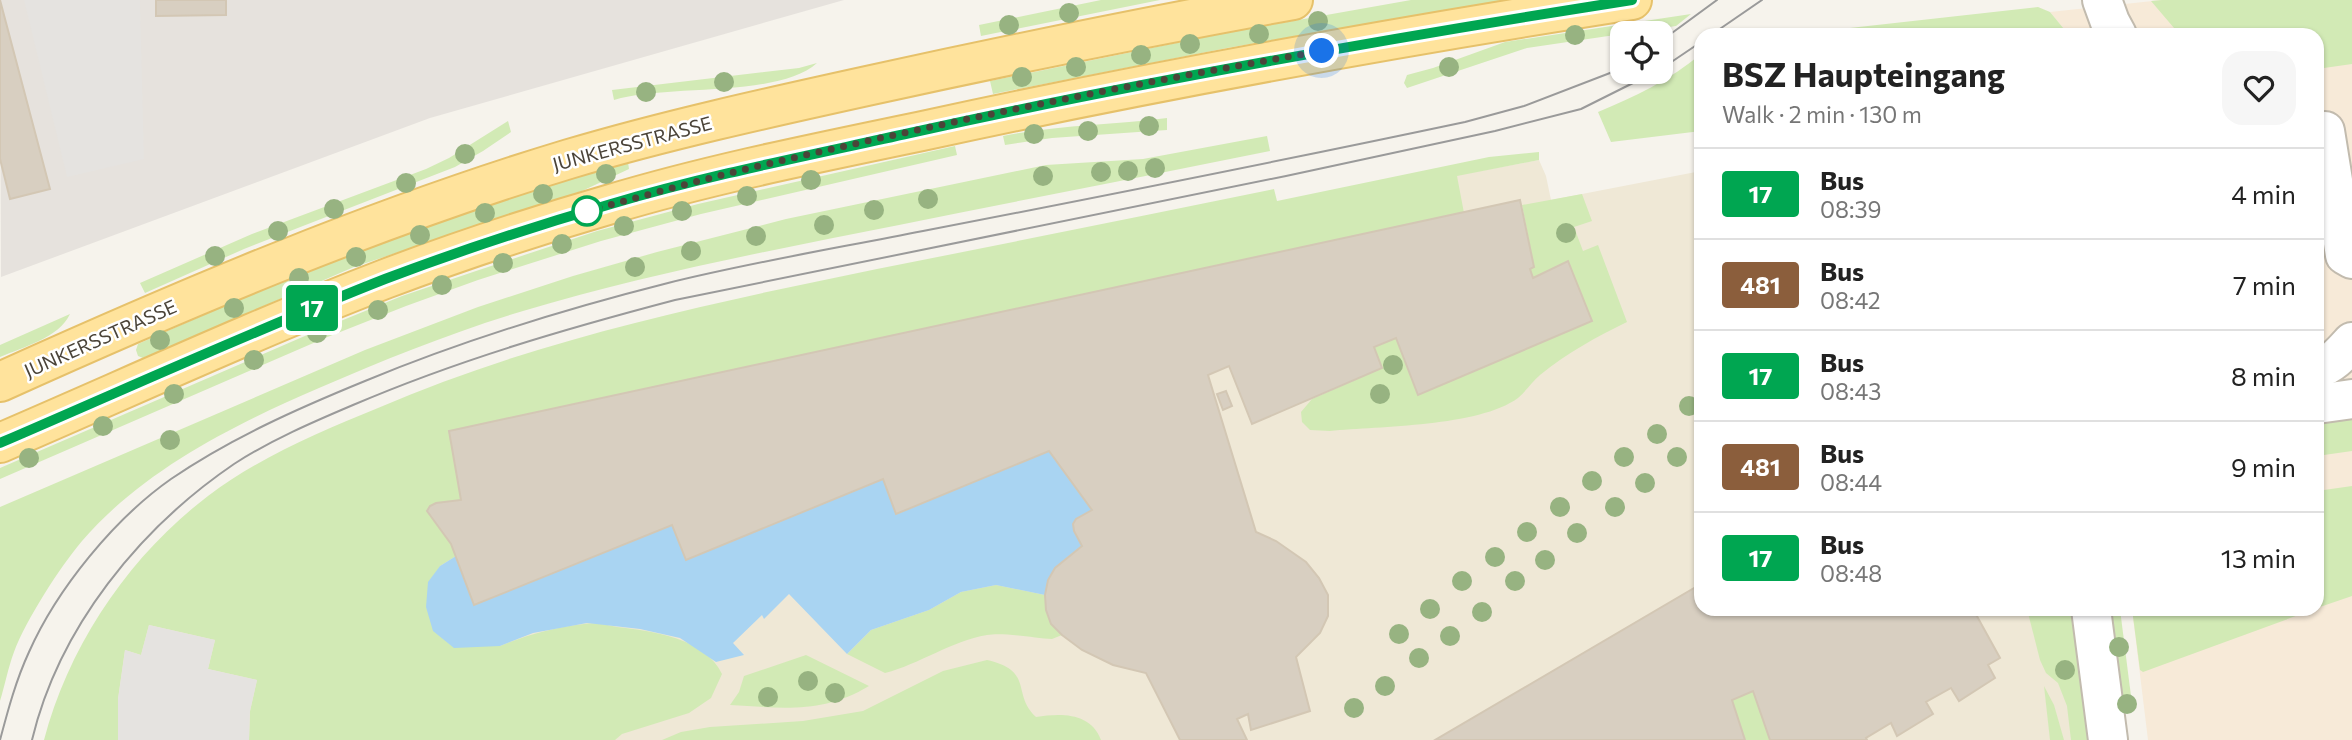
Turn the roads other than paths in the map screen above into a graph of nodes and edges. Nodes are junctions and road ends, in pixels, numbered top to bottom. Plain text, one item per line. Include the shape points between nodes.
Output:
1 (1293, 0) edge
2 (1632, 0) edge
3 (2102, 0) edge
4 (2113, 28) edge
5 (2331, 130) edge
6 (2352, 259) edge
7 (2352, 342) edge
8 (2324, 367) edge
9 (0, 382) edge
10 (2352, 399) edge
11 (2324, 403) edge
12 (0, 443) edge
13 (2092, 616) edge
14 (2108, 740) edge

1 - 9 main road, JUNKERSSTRASSE via 962,65 580,156 343,235
2 - 12 main road via 1093,94 615,202 388,278
3 - 4 lane
5 - 6 lane via 2345,255
7 - 8 lane
10 - 11 lane
13 - 14 lane

